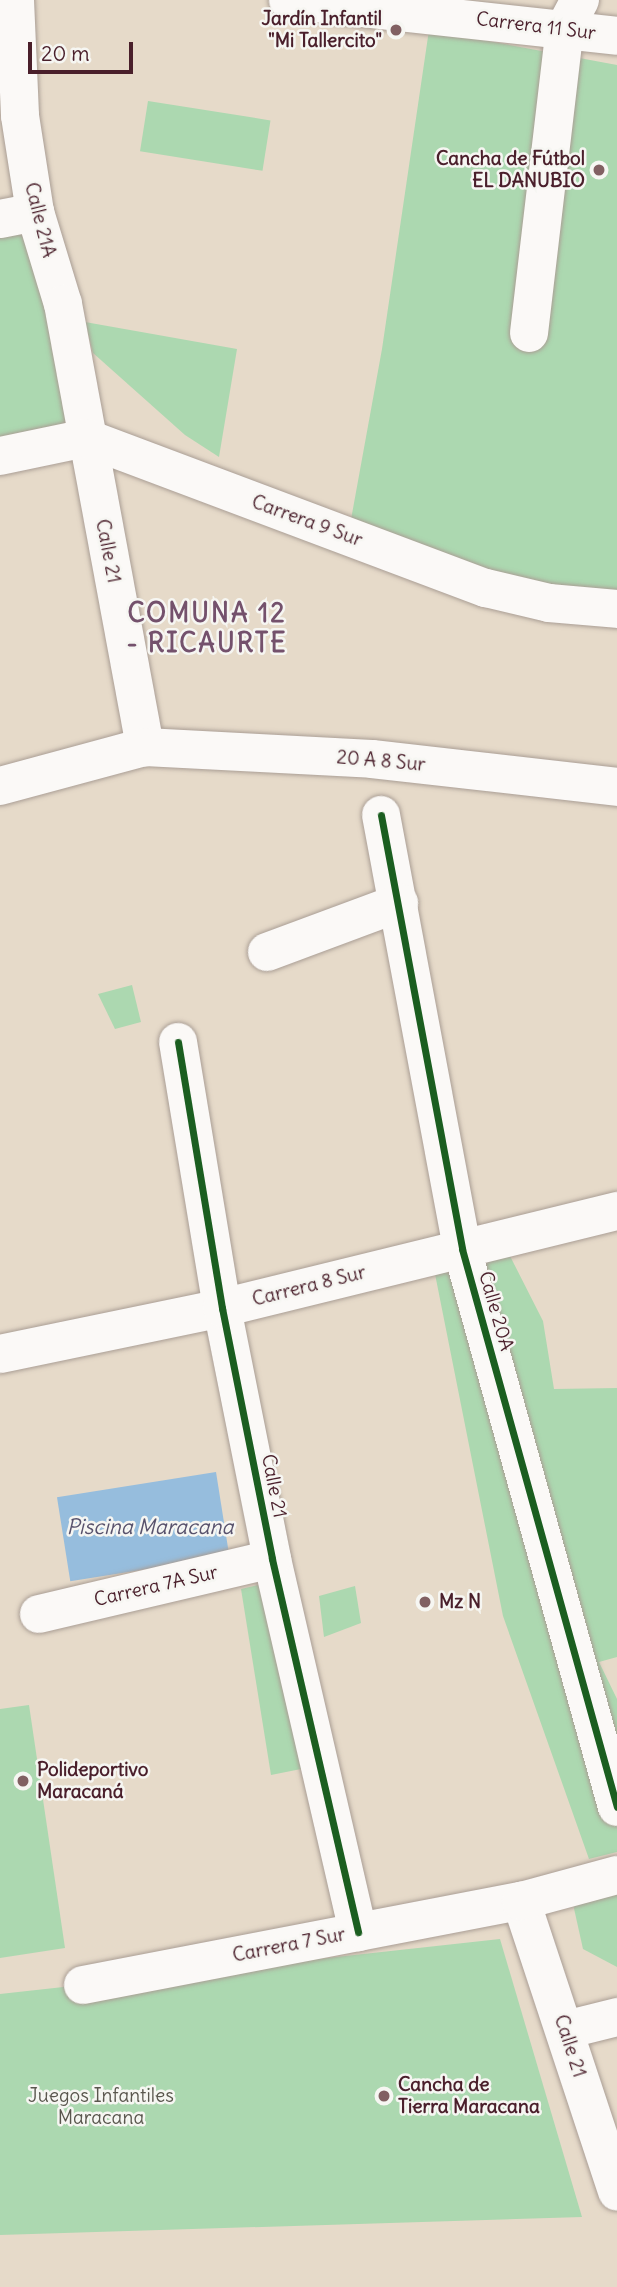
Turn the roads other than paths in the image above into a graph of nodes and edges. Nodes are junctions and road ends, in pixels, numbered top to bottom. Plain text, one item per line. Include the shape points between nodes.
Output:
1 (15, 0) edge
2 (288, 0) edge
3 (351, 3) edge
4 (573, 14) edge
5 (617, 36) edge
6 (17, 215) edge
7 (529, 334) dead end
8 (86, 438) junction
9 (0, 456) edge
10 (617, 609) edge
11 (145, 747) junction
12 (0, 786) edge
13 (617, 787) edge
14 (381, 814) dead end
15 (399, 903) junction
16 (267, 952) dead end
17 (178, 1042) dead end
18 (617, 1211) edge
19 (462, 1249) junction
20 (222, 1308) junction
21 (0, 1354) edge
22 (272, 1559) junction
23 (39, 1614) dead end
24 (617, 1807) edge
25 (617, 1875) edge
26 (521, 1901) junction
27 (358, 1932) junction
28 (83, 1985) dead end
29 (617, 2017) edge
30 (565, 2030) junction
31 (617, 2192) edge

1 - 6 street, Calle 21A via 20,116
2 - 3 street, Carrera 11 Sur
3 - 4 street, Carrera 11 Sur
4 - 5 street, Carrera 11 Sur
4 - 7 street
6 - 8 street, Calle 21A via 63,304
8 - 9 street
8 - 10 street, Carrera 9 Sur via 486,588 549,603
8 - 11 street, Calle 21
11 - 12 street, 20 A 8 Sur
11 - 13 street, 20 A 8 Sur via 372,759
14 - 15 street, Calle 20A
15 - 16 street
15 - 19 street, Calle 20A
17 - 20 street, Calle 21
18 - 19 street, Carrera 8 Sur
19 - 20 street, Carrera 8 Sur
19 - 24 street, Calle 20A
20 - 21 street, Carrera 8 Sur
20 - 22 street, Calle 21
22 - 23 street, Carrera 7A Sur
22 - 27 street, Calle 21
25 - 26 street, Carrera 7 Sur
26 - 27 street, Carrera 7 Sur
26 - 30 street, Calle 21
27 - 28 street, Carrera 7 Sur
29 - 30 street
30 - 31 street, Calle 21

